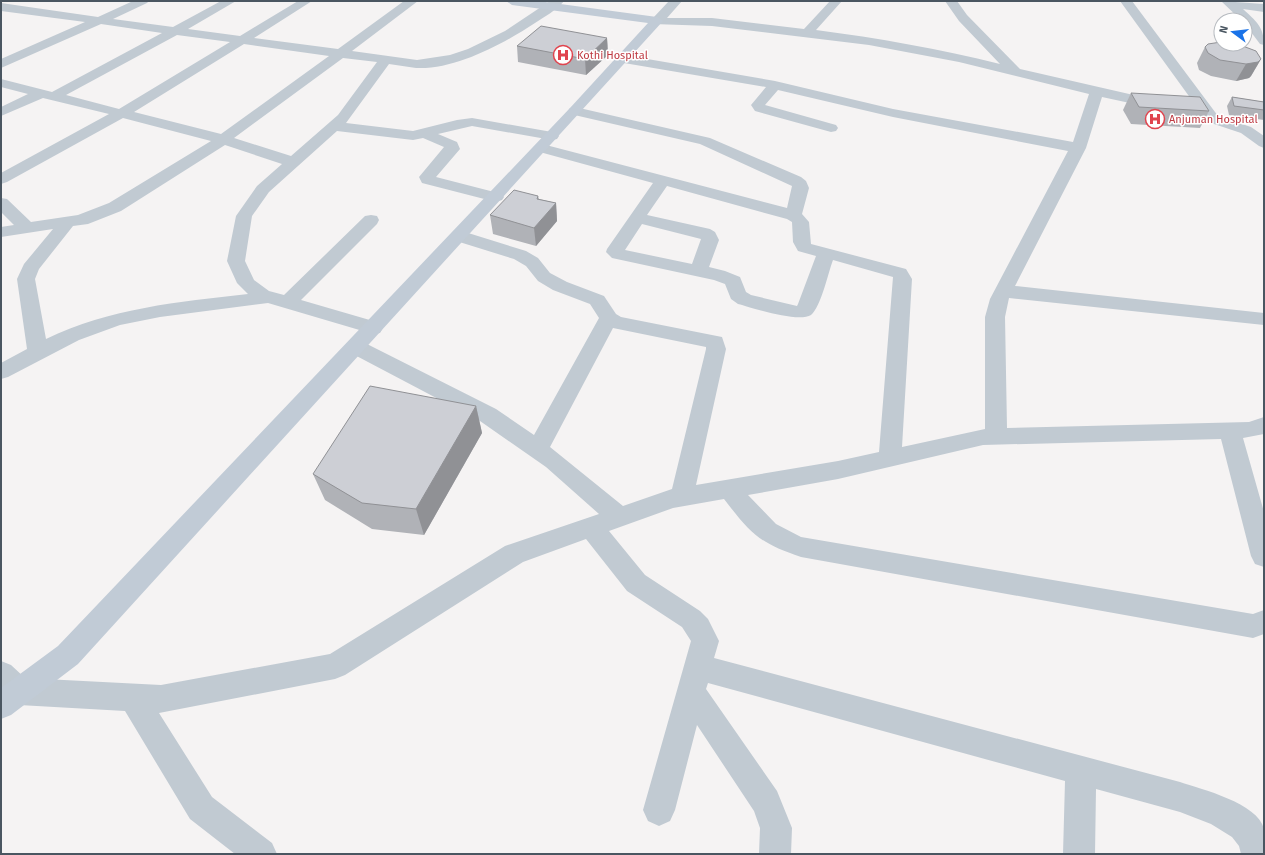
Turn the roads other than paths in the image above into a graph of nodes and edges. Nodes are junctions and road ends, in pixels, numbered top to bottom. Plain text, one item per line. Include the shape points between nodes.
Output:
1 (143, 1) edge
2 (230, 1) edge
3 (306, 1) edge
4 (412, 1) edge
5 (512, 1) edge
6 (676, 1) edge
7 (836, 1) edge
8 (951, 1) edge
9 (1126, 1) edge
10 (1228, 2) edge
11 (554, 4) edge
12 (1, 7) edge
13 (1264, 8) edge
14 (100, 20) junction
15 (657, 21) junction
16 (175, 31) junction
17 (807, 33) junction
18 (242, 41) junction
19 (1264, 41) edge
20 (339, 55) junction
21 (624, 59) junction
22 (385, 60) junction
23 (1, 64) edge
24 (1015, 72) junction
25 (1, 83) edge
26 (775, 85) junction
27 (1097, 91) junction
28 (48, 95) junction
29 (575, 111) junction
30 (1, 112) edge
31 (122, 112) junction
32 (1213, 119) junction
33 (334, 126) junction
34 (830, 128) dead end
35 (426, 134) junction
36 (223, 139) junction
37 (547, 142) junction
38 (1264, 143) edge
39 (1078, 148) junction
40 (292, 162) junction
41 (1, 179) edge
42 (663, 180) junction
43 (496, 197) junction
44 (1, 204) edge
45 (793, 215) junction
46 (637, 218) junction
47 (371, 220) dead end
48 (68, 222) junction
49 (27, 229) junction
50 (1, 232) edge
51 (459, 236) junction
52 (826, 254) junction
53 (698, 271) junction
54 (1003, 291) junction
55 (268, 297) junction
56 (287, 303) junction
57 (609, 318) junction
58 (1264, 319) edge
59 (373, 328) junction
60 (356, 347) junction
61 (38, 352) junction
62 (1, 372) edge
63 (1264, 425) edge
64 (1230, 431) junction
65 (996, 437) junction
66 (537, 450) junction
67 (890, 458) junction
68 (1254, 487) edge
69 (729, 489) junction
70 (682, 497) junction
71 (619, 517) junction
72 (591, 527) junction
73 (1264, 556) edge
74 (1260, 626) edge
75 (695, 680) junction
76 (7, 690) edge
77 (133, 698) junction
78 (1081, 771) junction
79 (659, 810) dead end
80 (261, 854) edge
81 (775, 854) edge
82 (1079, 854) edge
83 (1257, 854) edge

1 - 14 street
2 - 16 street
3 - 18 street
4 - 20 street
5 - 11 street
6 - 15 street
7 - 17 street
8 - 24 street via 963,18
9 - 32 street
10 - 13 street
10 - 19 street via 1249,21
11 - 15 street
11 - 22 street via 487,45 454,60 428,64
12 - 14 street
14 - 16 street
14 - 23 street
15 - 17 street via 712,22
15 - 21 street
16 - 18 street
16 - 28 street
17 - 24 street via 869,41 960,58
18 - 20 street
18 - 31 street
20 - 22 street
20 - 36 street
21 - 26 street
21 - 29 street
22 - 33 street via 351,108
24 - 27 street
25 - 28 street
26 - 34 street via 758,105 760,108
26 - 39 street via 892,113
27 - 32 street
27 - 39 street
28 - 30 street
28 - 31 street
29 - 37 street
29 - 45 street via 709,142 795,180 801,188
31 - 36 street
31 - 41 street
32 - 38 street via 1246,130
33 - 35 street via 406,136
33 - 40 street
35 - 37 street via 472,122
35 - 43 street via 452,146 431,171 428,180
36 - 40 street
36 - 48 street via 115,207 82,220
37 - 42 street
37 - 43 street
39 - 54 street
40 - 55 street via 263,189 244,216 236,261 246,283
42 - 45 street
42 - 46 street
43 - 51 street
44 - 49 street via 16,215
45 - 52 street via 800,219 802,224 801,243 804,247
46 - 53 street via 709,236 710,240
46 - 53 street via 615,252
47 - 56 street
48 - 49 street
48 - 61 street via 30,268 26,280
49 - 50 street
51 - 57 street via 532,262 544,277 597,300
51 - 59 street
52 - 53 street via 807,308 797,312 745,300 738,295 733,281 720,275
52 - 67 street via 891,269 900,272 903,279
54 - 58 street
54 - 65 street via 995,317
55 - 56 street
55 - 61 street via 144,313 97,325
56 - 59 street
57 - 66 street
57 - 70 street via 615,322 715,342 716,349
59 - 60 street
60 - 66 street via 488,415
60 - 76 street via 68,655
61 - 62 street
63 - 64 street via 1250,430
64 - 65 street
64 - 68 street
65 - 67 street via 983,437
66 - 71 street via 554,461
67 - 69 street
68 - 73 street
69 - 70 street
69 - 74 street via 763,529 781,541 802,547
70 - 71 street
71 - 72 street
72 - 75 street via 636,584 691,619 699,628 704,641
72 - 77 street via 514,554 335,666 161,699
75 - 78 street
75 - 79 street
75 - 81 street via 766,802 776,828
76 - 77 street
77 - 80 street via 201,808
78 - 82 street
78 - 83 street via 1180,798 1226,815 1244,826

